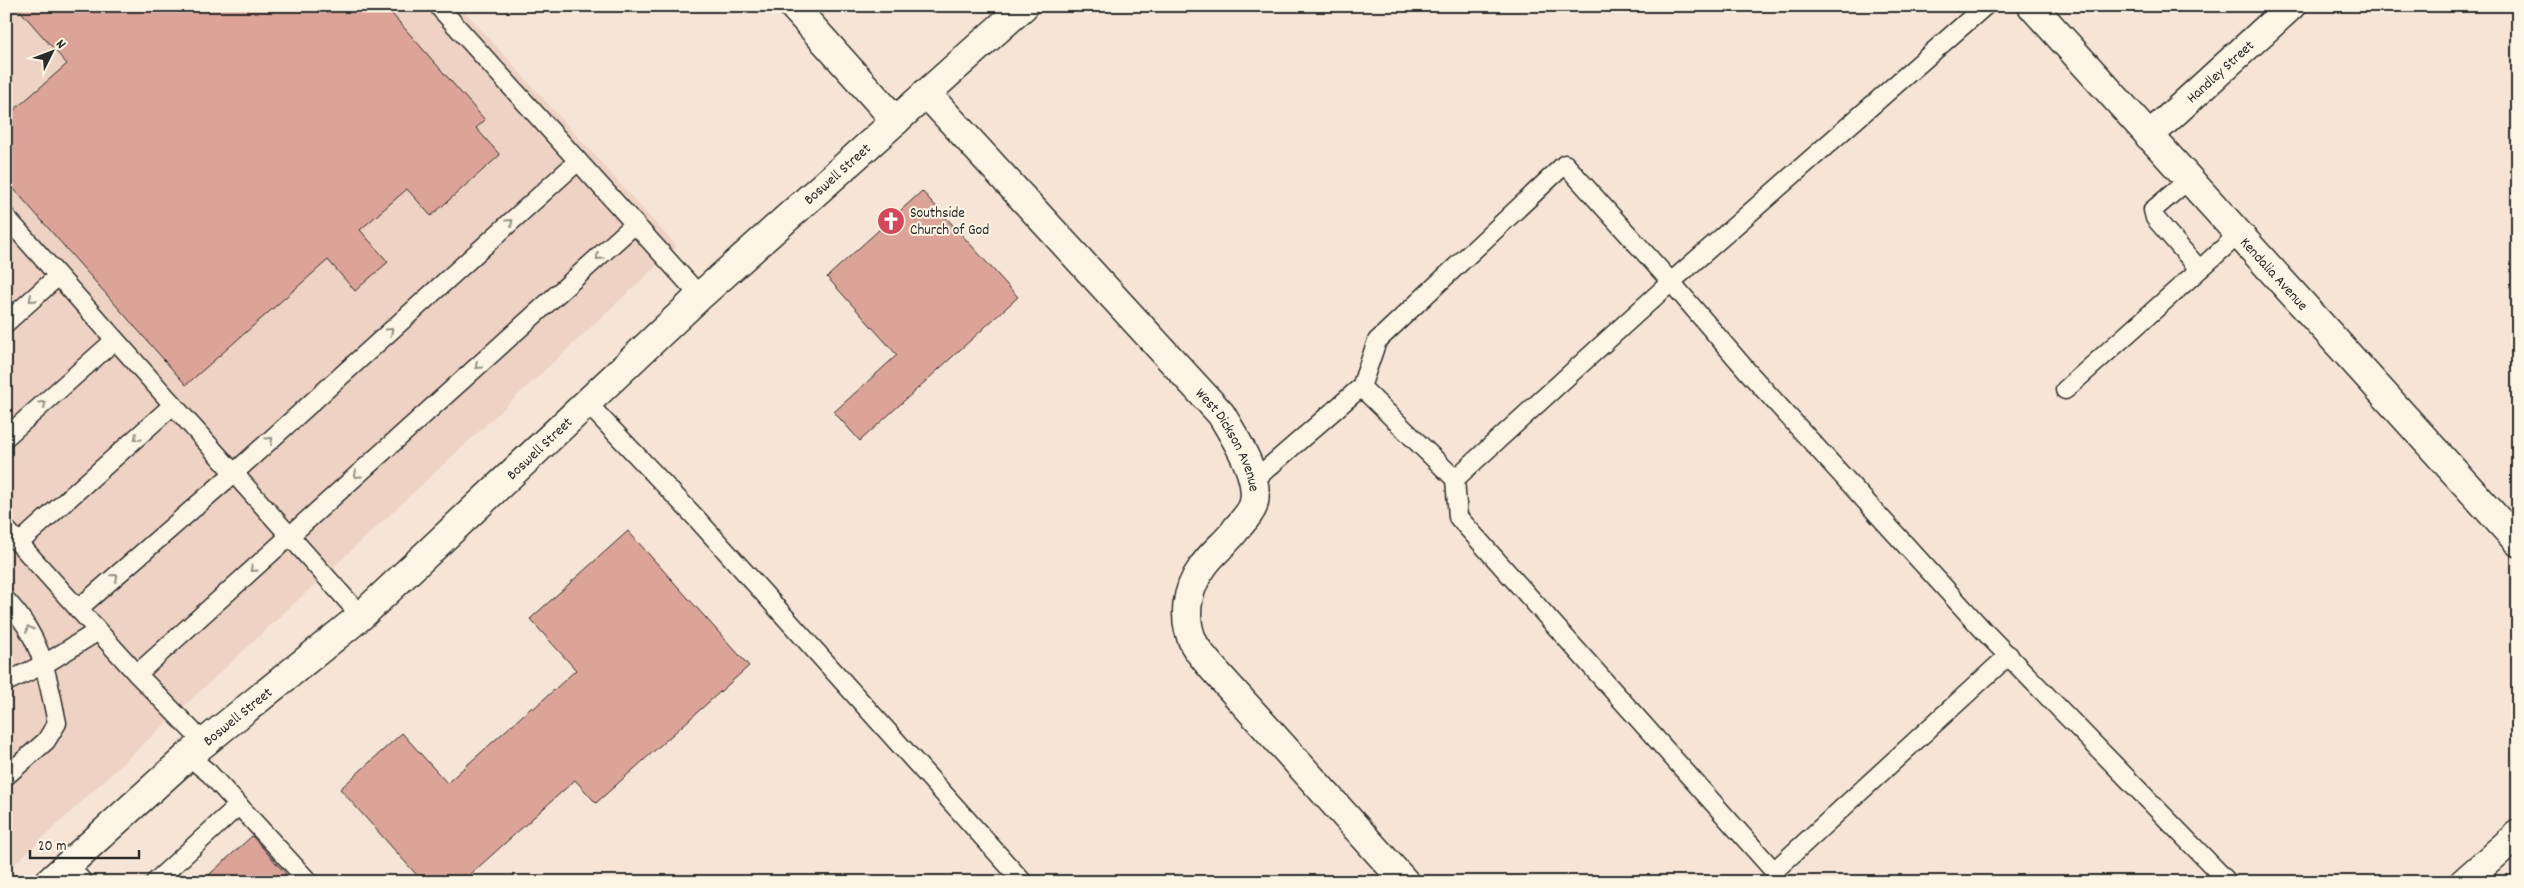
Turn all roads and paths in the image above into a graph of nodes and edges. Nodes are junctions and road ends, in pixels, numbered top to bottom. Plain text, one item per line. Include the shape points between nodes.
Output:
1 (438, 6) edge
2 (793, 6) edge
3 (1024, 6) edge
4 (1985, 6) edge
5 (2032, 6) edge
6 (2291, 6) edge
7 (926, 93) junction
8 (896, 121) junction
9 (2149, 136) junction
10 (578, 161) junction
11 (2188, 180) junction
12 (6, 217) edge
13 (635, 224) junction
14 (2238, 234) junction
15 (2199, 269) junction
16 (58, 276) junction
17 (1671, 282) junction
18 (700, 296) junction
19 (6, 323) edge
20 (115, 340) junction
21 (1361, 386) junction
22 (2065, 390) dead end
23 (587, 403) junction
24 (174, 406) junction
25 (6, 437) edge
26 (234, 473) junction
27 (1455, 479) junction
28 (1253, 480) junction
29 (6, 529) edge
30 (289, 536) junction
31 (2518, 542) edge
32 (19, 543) junction
33 (6, 600) edge
34 (78, 609) junction
35 (361, 616) junction
36 (98, 631) junction
37 (2008, 655) junction
38 (45, 664) junction
39 (137, 674) junction
40 (6, 682) edge
41 (196, 749) junction
42 (6, 776) edge
43 (239, 806) junction
44 (2518, 834) edge
45 (67, 876) edge
46 (154, 882) edge
47 (309, 882) edge
48 (1022, 882) edge
49 (1405, 882) edge
50 (2228, 882) edge
51 (2464, 882) edge

1 - 10 lane
2 - 8 street
3 - 7 street, Boswell Street
4 - 17 lane
5 - 9 street, Kendalia Avenue
6 - 9 street, Handley Street
7 - 8 street, Boswell Street
7 - 28 street, West Dickson Avenue via 1222,414
8 - 18 street, Boswell Street
9 - 11 street, Kendalia Avenue
10 - 13 lane
26 -> 10 lane
11 - 14 street, Kendalia Avenue
11 - 15 lane via 2153,210 2154,218
12 - 16 lane
13 - 18 lane
13 -> 30 lane
14 - 15 lane
14 - 31 street, Kendalia Avenue
15 - 22 lane
16 -> 19 lane
16 - 20 lane
17 - 21 lane via 1565,164 1377,341
17 - 27 lane
17 - 37 lane via 1748,373
18 - 23 street, Boswell Street
20 - 24 lane
25 -> 20 lane
21 - 27 lane
21 - 28 lane
23 - 35 street, Boswell Street
23 - 48 lane via 696,519
24 - 26 lane
24 -> 32 lane
26 - 30 lane
34 -> 26 lane
27 - 37 lane via 1458,517 1774,871
28 - 49 street, West Dickson Avenue via 1253,506 1230,539 1202,567 1191,587 1187,606 1194,644
29 - 32 lane
30 - 35 lane
30 -> 39 lane
32 - 34 lane
38 -> 33 lane via 24,618
34 - 36 lane
35 - 41 street, Boswell Street
36 - 38 lane
36 - 39 lane
37 - 50 lane
38 - 40 lane
38 - 42 lane via 56,723 46,741
39 - 41 lane
41 - 43 lane via 209,773
41 - 45 street, Boswell Street
43 - 46 lane
43 - 47 lane
44 - 51 street

